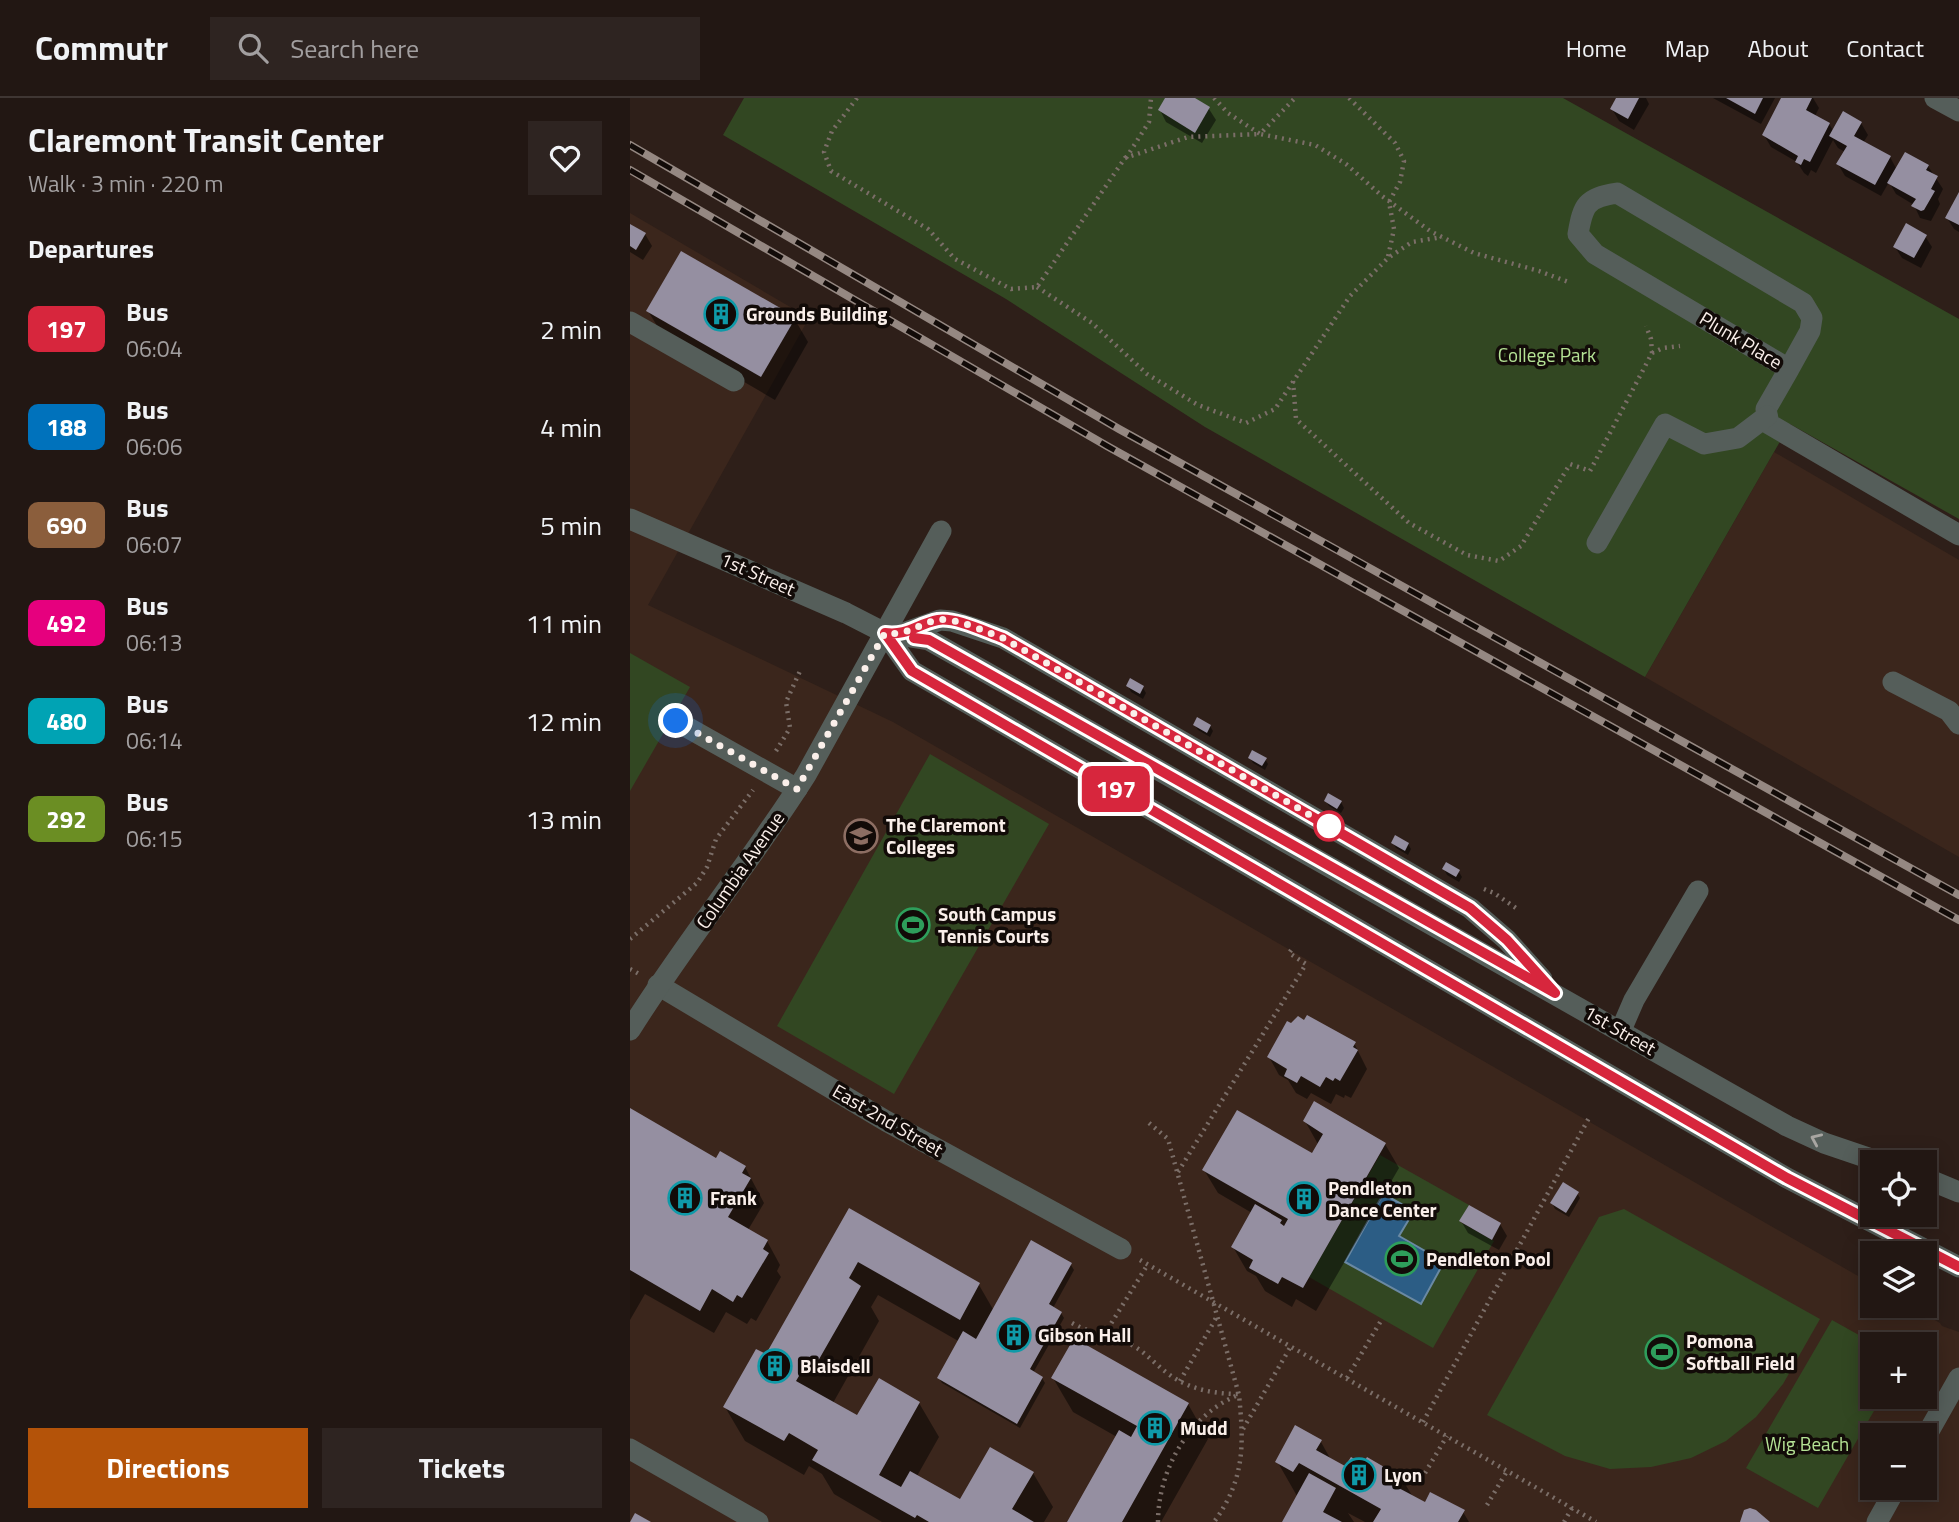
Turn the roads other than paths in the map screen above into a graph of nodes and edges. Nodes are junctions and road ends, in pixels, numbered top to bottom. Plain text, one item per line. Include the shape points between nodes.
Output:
1 (1935, 98) edge
2 (1959, 111) edge
3 (630, 322) edge
4 (1789, 369) junction
5 (734, 382) dead end
6 (1768, 416) junction
7 (630, 519) edge
8 (941, 531) dead end
9 (1959, 535) edge
10 (1597, 542) dead end
11 (892, 634) junction
12 (1893, 682) dead end
13 (676, 721) dead end
14 (1959, 723) edge
15 (797, 789) junction
16 (1698, 891) dead end
17 (658, 985) junction
18 (1555, 993) junction
19 (630, 1030) edge
20 (1621, 1030) junction
21 (1860, 1155) edge
22 (1937, 1183) edge
23 (1959, 1192) edge
24 (1121, 1249) road end
25 (1959, 1267) edge
26 (1959, 1378) edge
27 (1933, 1423) edge
28 (630, 1449) edge
29 (1889, 1500) edge
30 (758, 1522) edge
31 (1877, 1522) edge

1 - 2 street
3 - 5 street
4 - 4 street, Plunk Place via 1595,254 1578,234 1582,211 1598,196 1617,193 1802,303 1812,318 1811,331
4 - 6 street, Plunk Place via 1766,409
6 - 9 street via 1769,424
6 - 10 street via 1738,438 1704,444 1665,424
7 - 11 street, 1st Street
8 - 11 street, Columbia Avenue
11 - 15 street, Columbia Avenue
11 - 18 street, 1st Street via 929,640
11 - 18 street via 940,620 1003,638 1470,908 1507,940
11 - 25 street, 1st Street via 912,671 1787,1178
12 - 14 street via 1949,711
13 - 15 street
15 - 17 street, Columbia Avenue
16 - 20 street
17 - 19 street, Columbia Avenue
17 - 24 street, East 2nd Street via 886,1121
18 - 20 street, 1st Street
21 -> 20 street, 1st Street via 1787,1126
22 - 23 street
26 - 27 street
28 - 30 street
29 - 31 street

